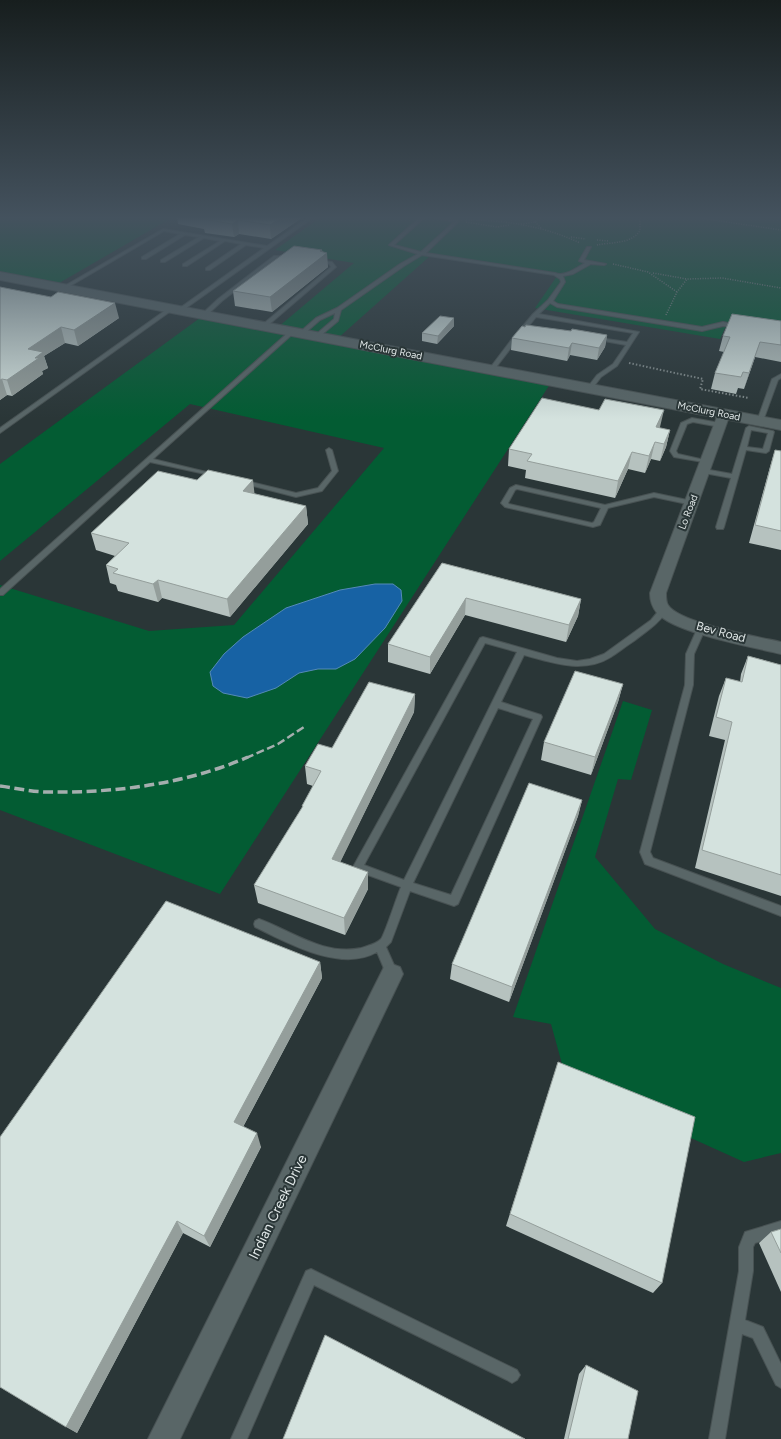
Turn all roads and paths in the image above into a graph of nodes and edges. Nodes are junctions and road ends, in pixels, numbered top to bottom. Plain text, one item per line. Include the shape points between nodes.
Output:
1 (44, 284) edge
2 (71, 284) edge
3 (213, 284) edge
4 (241, 284) edge
5 (314, 284) edge
6 (375, 284) edge
7 (562, 284) edge
8 (666, 284) edge
9 (684, 284) edge
10 (758, 284) edge
11 (64, 288) junction
12 (781, 288) edge
13 (678, 292) junction
14 (550, 301) junction
15 (176, 309) junction
16 (339, 309) junction
17 (204, 314) junction
18 (535, 315) junction
19 (662, 322) junction
20 (264, 326) junction
21 (526, 326) junction
22 (745, 326) edge
23 (533, 327) edge
24 (298, 332) junction
25 (317, 336) junction
26 (592, 338) edge
27 (629, 344) junction
28 (618, 361) junction
29 (492, 369) junction
30 (781, 376) edge
31 (590, 388) junction
32 (749, 398) dead end
33 (722, 420) junction
34 (760, 421) junction
35 (781, 425) edge
36 (0, 431) edge
37 (743, 448) junction
38 (329, 450) dead end
39 (148, 460) junction
40 (706, 466) junction
41 (222, 477) edge
42 (735, 477) junction
43 (237, 481) edge
44 (692, 504) junction
45 (605, 507) junction
46 (720, 527) dead end
47 (0, 593) edge
48 (664, 610) junction
49 (702, 628) junction
50 (781, 648) edge
51 (522, 651) junction
52 (496, 704) junction
53 (407, 885) junction
54 (781, 911) edge
55 (259, 924) dead end
56 (380, 946) junction
57 (392, 974) joint
58 (781, 1228) edge
59 (736, 1325) junction
60 (512, 1376) dead end
61 (781, 1380) edge
62 (164, 1439) edge
63 (239, 1439) edge
64 (717, 1439) edge

1 - 11 street, McClurg Road
2 - 11 lane
3 - 15 lane
4 - 17 lane
5 - 20 lane
6 - 16 lane
7 - 14 lane
8 - 13 path
9 - 13 path
10 - 12 path
11 - 15 street, McClurg Road
13 - 19 path
14 - 18 lane
14 - 19 lane via 557,305
15 - 17 street, McClurg Road
15 - 36 lane
16 - 24 lane
16 - 25 lane via 336,320
17 - 20 street, McClurg Road
18 - 21 lane
18 - 27 lane via 636,332
19 - 22 lane via 702,329 723,324
20 - 24 street, McClurg Road
21 - 23 lane
21 - 29 lane
24 - 25 street, McClurg Road
24 - 39 lane
25 - 29 street, McClurg Road
26 - 27 lane
27 - 28 lane
28 - 31 lane via 599,376
28 - 32 path via 703,379 700,389
29 - 31 street, McClurg Road
30 - 34 lane via 775,379
31 - 33 street, McClurg Road
33 - 34 street, McClurg Road
33 - 40 street, Lo Road
33 - 40 lane via 684,422 673,451 676,456
34 - 35 street, McClurg Road
37 - 37 lane via 749,428 771,432 766,451
37 - 42 lane
38 - 43 lane via 335,471 320,490 296,495
39 - 41 lane
39 - 47 lane
40 - 42 lane
40 - 44 street, Lo Road
42 - 46 lane
44 - 45 lane via 654,495
44 - 48 street, Lo Road via 658,592 658,601
45 - 45 lane via 516,487 504,503 507,506 593,525 597,523
48 - 49 street, Bev Road via 677,620
48 - 51 lane via 654,622 607,656 590,662 577,664 557,661
49 - 50 street, Bev Road
49 - 54 lane via 690,654 689,685 645,852 649,861
51 - 52 lane
51 - 53 lane via 483,640 358,867
52 - 53 lane
52 - 53 lane via 538,717 454,901
53 - 56 lane via 385,942
55 - 56 lane via 313,948 347,955 374,950
56 - 57 lane
57 - 62 street, Indian Creek Drive
58 - 59 lane via 750,1237 746,1247 746,1271
59 - 61 lane via 758,1332
59 - 64 lane
60 - 63 lane via 311,1276

